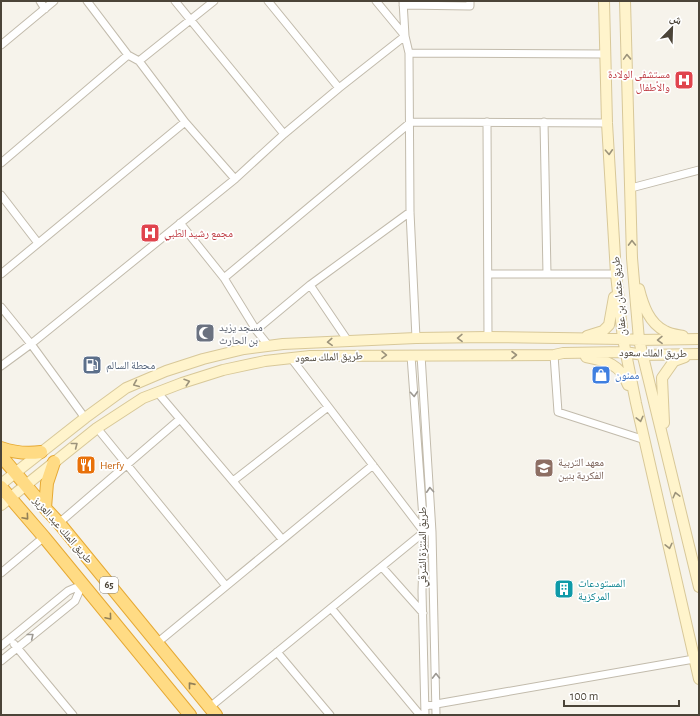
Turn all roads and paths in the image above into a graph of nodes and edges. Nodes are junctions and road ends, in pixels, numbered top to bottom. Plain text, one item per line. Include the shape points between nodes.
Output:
1 (40, 1) edge
2 (54, 1) edge
3 (87, 1) edge
4 (175, 1) edge
5 (214, 1) edge
6 (268, 1) edge
7 (376, 1) edge
8 (470, 1) edge
9 (604, 1) edge
10 (625, 1) edge
11 (403, 3) edge
12 (45, 8) junction
13 (190, 21) junction
14 (406, 36) junction
15 (1, 45) edge
16 (410, 53) junction
17 (605, 54) junction
18 (128, 55) junction
19 (138, 61) junction
20 (339, 88) junction
21 (185, 122) junction
22 (411, 122) junction
23 (487, 122) junction
24 (544, 122) junction
25 (607, 123) junction
26 (284, 134) junction
27 (1, 163) edge
28 (699, 170) edge
29 (234, 179) junction
30 (631, 188) junction
31 (1, 195) edge
32 (410, 212) junction
33 (180, 223) junction
34 (38, 243) junction
35 (632, 267) junction
36 (1, 274) edge
37 (488, 274) junction
38 (547, 274) junction
39 (616, 275) junction
40 (224, 278) junction
41 (310, 285) junction
42 (1, 307) edge
43 (256, 330) junction
44 (488, 337) junction
45 (416, 338) junction
46 (580, 339) junction
47 (622, 339) junction
48 (697, 339) edge
49 (639, 340) junction
50 (348, 341) junction
51 (31, 344) junction
52 (268, 346) junction
53 (625, 352) junction
54 (559, 354) junction
55 (699, 354) edge
56 (416, 355) junction
57 (643, 355) junction
58 (291, 358) junction
59 (1, 366) edge
60 (158, 393) junction
61 (636, 404) junction
62 (328, 407) junction
63 (85, 418) junction
64 (180, 419) junction
65 (97, 428) junction
66 (645, 440) junction
67 (1, 448) edge
68 (41, 452) junction
69 (1, 456) edge
70 (667, 457) junction
71 (54, 462) junction
72 (126, 465) junction
73 (372, 465) junction
74 (15, 473) junction
75 (233, 481) junction
76 (1, 484) edge
77 (26, 486) junction
78 (1, 487) edge
79 (6, 502) edge
80 (44, 508) junction
81 (59, 523) junction
82 (424, 532) junction
83 (432, 532) junction
84 (44, 538) junction
85 (282, 539) junction
86 (382, 567) junction
87 (1, 573) edge
88 (82, 585) junction
89 (226, 586) junction
90 (699, 587) edge
91 (331, 608) junction
92 (423, 613) junction
93 (9, 639) junction
94 (157, 643) junction
95 (1, 646) edge
96 (17, 648) junction
97 (277, 652) junction
98 (694, 659) junction
99 (1, 661) edge
100 (699, 679) edge
101 (436, 704) junction
102 (425, 706) junction
103 (213, 711) edge
104 (69, 714) edge
105 (190, 715) edge
106 (330, 715) edge
107 (420, 715) edge
108 (425, 715) edge
109 (436, 715) edge

1 - 12 street
2 - 12 street
3 - 18 street
4 - 13 street
5 - 13 street
6 - 20 street
7 - 14 street
8 - 11 street via 470,6
9 - 17 main road, طريق عثمان بن عفان
30 -> 10 main road, طريق عثمان بن عفان
11 - 14 street
12 - 15 street
13 - 19 street
13 - 26 street
14 - 16 street
14 - 20 street
16 - 17 street
16 - 22 street
17 - 25 main road, طريق عثمان بن عفان
18 - 19 street
18 - 27 street
19 - 21 street
20 - 26 street
21 - 29 street
21 - 34 street
22 - 23 street
22 - 32 street
22 - 40 street
23 - 24 street
23 - 37 street
24 - 25 street
24 - 38 street
25 -> 39 main road, طريق عثمان بن عفان
26 - 29 street
28 - 30 street
29 - 33 street
35 -> 30 main road, طريق عثمان بن عفان
31 - 34 street
32 - 41 street
32 - 45 street
33 - 40 street
33 - 51 street
34 - 36 street
35 - 48 main road via 644,308 654,321 665,331
35 - 49 main road, طريق عثمان بن عفان
37 - 38 street
37 - 44 street
38 - 39 street
39 - 46 main road via 609,325 603,331
39 - 47 main road, طريق عثمان بن عفان
40 - 43 street
41 - 43 street
41 - 50 street
42 - 51 street
43 - 52 street
44 -> 45 main road, طريق الملك سعود
44 - 46 main road, طريق الملك سعود
45 - 50 main road, طريق الملك سعود
46 - 47 main road, طريق الملك سعود
47 - 49 main road, طريق الملك سعود
47 - 53 main road, طريق عثمان بن عفان
48 -> 49 main road, طريق الملك سعود
49 - 57 main road, طريق عثمان بن عفان
50 -> 52 main road, طريق الملك سعود
51 - 59 street
51 - 63 street
52 -> 63 main road, طريق الملك سعود via 203,359 166,371 126,388
53 - 54 main road, طريق الملك سعود
53 - 57 main road, طريق الملك سعود
53 - 61 main road, طريق عثمان بن عفان
56 -> 54 main road, طريق الملك سعود
54 - 61 main road via 605,360 613,365 625,375
54 - 66 street via 558,412
55 - 57 main road, طريق الملك سعود
55 - 70 main road via 674,361 662,378
58 -> 56 main road, طريق الملك سعود
56 -> 82 street, طريق المنتزة الشرقي
83 -> 56 street
57 - 70 main road, طريق عثمان بن عفان
60 -> 58 main road, طريق الملك سعود via 223,370
58 - 62 street
60 - 64 street
60 - 65 main road, طريق الملك سعود via 143,398
61 -> 66 main road, طريق عثمان بن عفان
62 - 73 street
62 - 75 street
63 - 68 main road, طريق الملك سعود
64 - 72 street
64 - 75 street
71 -> 65 main road, طريق الملك سعود
65 - 72 street
66 -> 98 main road, طريق عثمان بن عفان
67 - 68 highway via 26,454
68 - 74 main road, طريق الملك سعود
69 - 74 highway, طريق الملك عبد العزيز / 65
90 -> 70 main road, طريق عثمان بن عفان
71 - 77 main road, طريق الملك سعود
71 - 80 highway via 47,483
72 - 81 street
72 - 89 street
73 - 82 street
73 - 85 street
74 - 76 main road, طريق الملك سعود
74 - 77 highway, طريق الملك عبد العزيز / 65
75 - 85 street
77 - 79 main road, طريق الملك سعود
77 - 80 highway, طريق الملك عبد العزيز / 65
78 - 79 highway, طريق الملك عبد العزيز / 65
79 -> 84 highway, طريق الملك عبد العزيز / 65
80 - 81 highway, طريق الملك عبد العزيز / 65
81 - 94 highway, طريق الملك عبد العزيز / 65
82 - 83 street
82 - 86 street
82 - 92 street, طريق المنتزة الشرقي
101 -> 83 street
84 - 87 street
84 - 88 highway, طريق الملك عبد العزيز / 65
85 - 89 street
86 - 91 street
86 - 92 street
88 - 93 street via 68,591
96 -> 88 street via 75,601
88 -> 105 highway, طريق الملك عبد العزيز / 65
89 - 94 street
91 - 97 street
91 - 107 street
92 - 102 street, طريق المنتزة الشرقي
93 - 95 street
93 - 96 street
103 -> 94 highway, طريق الملك عبد العزيز / 65
96 - 99 street
96 - 104 street
97 - 103 street
97 - 106 street
98 - 100 main road, طريق عثمان بن عفان
98 - 101 street
101 - 102 street
101 - 109 street
102 - 108 street, طريق المنتزة الشرقي

